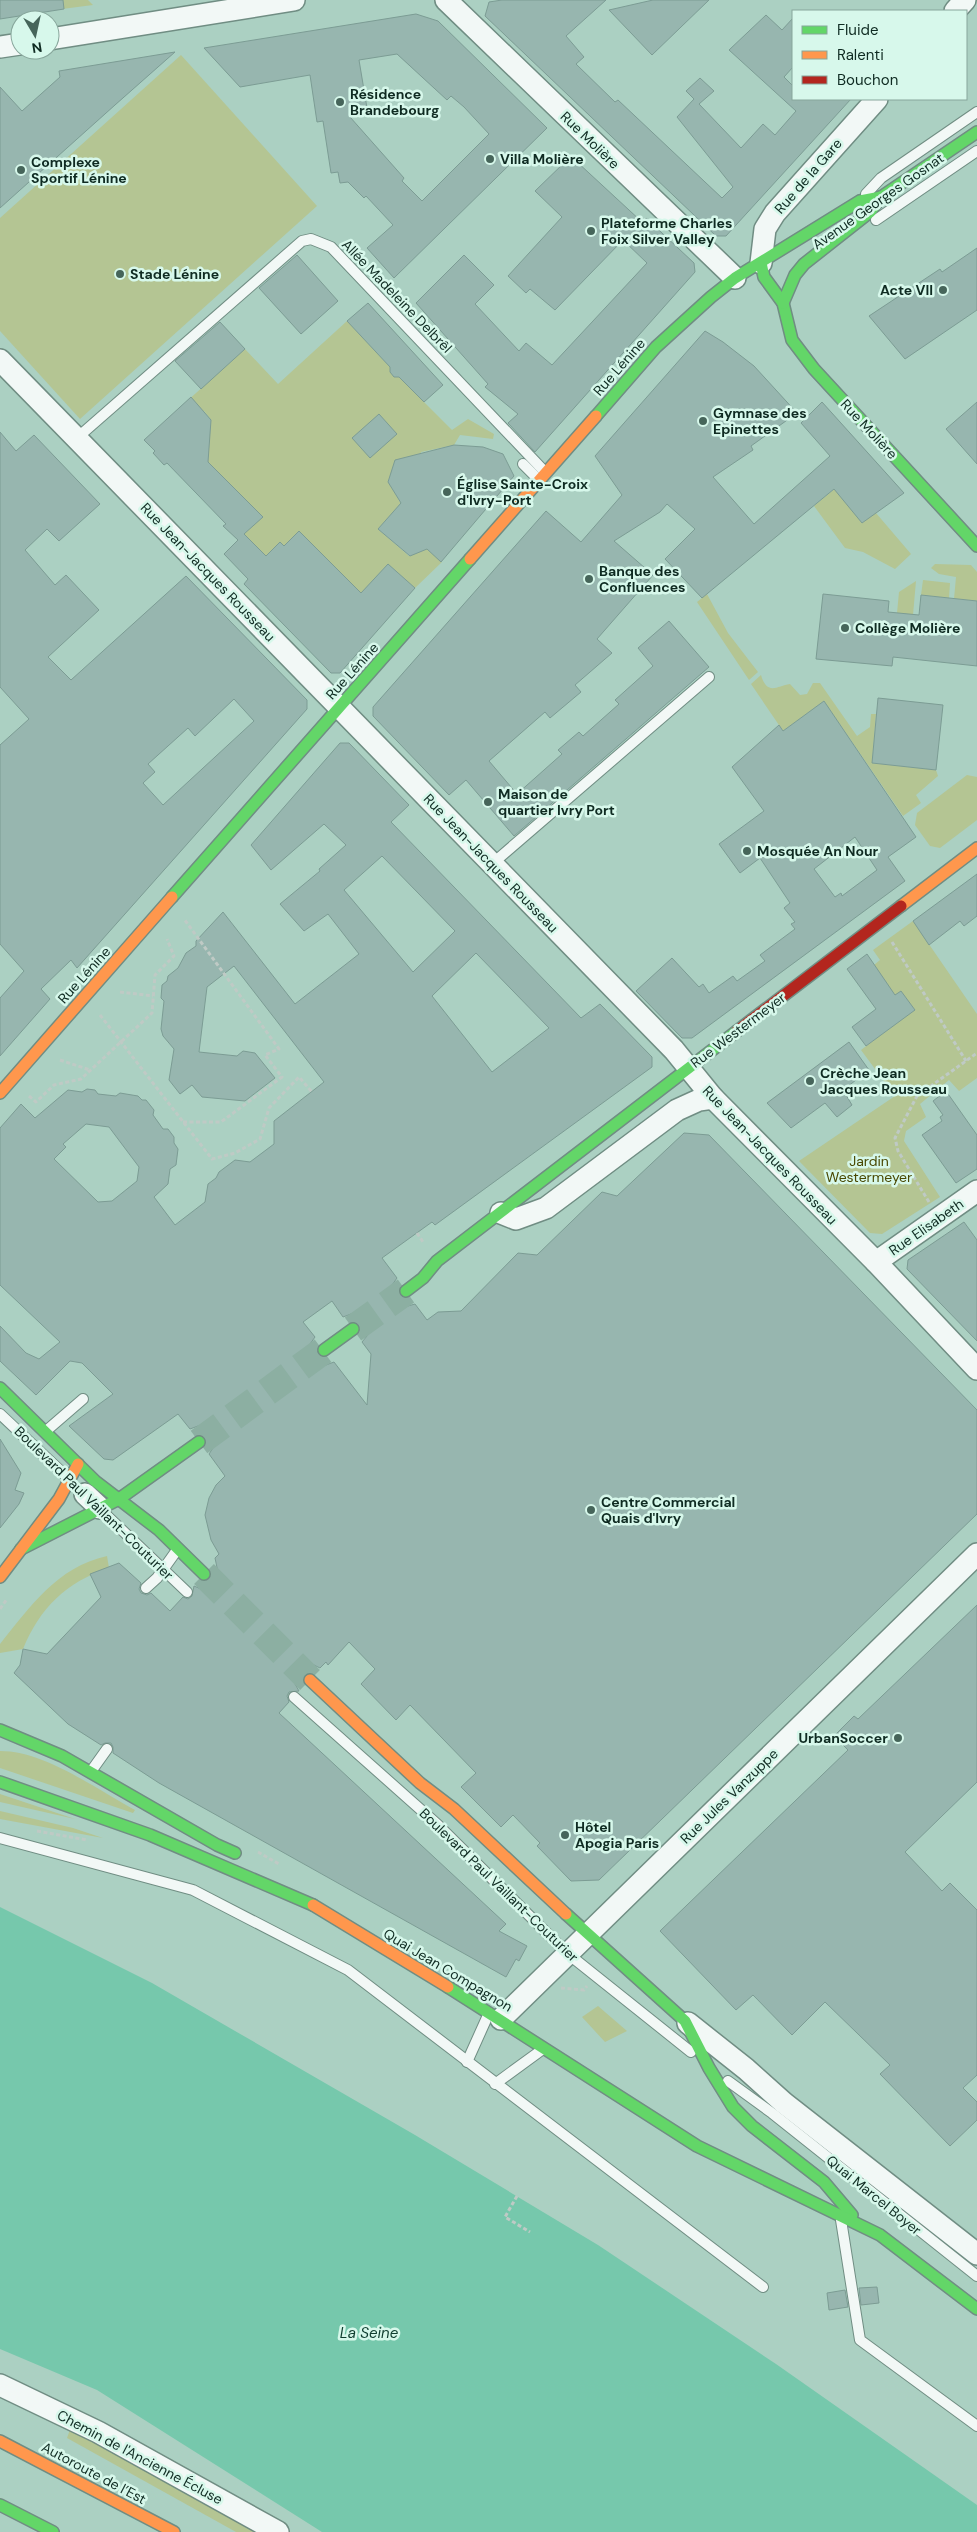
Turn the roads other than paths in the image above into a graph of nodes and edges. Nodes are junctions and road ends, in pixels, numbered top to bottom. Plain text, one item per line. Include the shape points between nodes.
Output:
1 (294, 0) edge
2 (446, 0) edge
3 (965, 0) edge
4 (956, 10) edge
5 (60, 37) edge
6 (876, 100) edge
7 (977, 112) edge
8 (977, 132) edge
9 (977, 151) edge
10 (881, 198) junction
11 (860, 201) junction
12 (804, 264) junction
13 (769, 271) junction
14 (735, 278) junction
15 (783, 304) junction
16 (0, 360) edge
17 (77, 438) junction
18 (523, 464) dead end
19 (543, 477) junction
20 (977, 546) edge
21 (710, 677) dead end
22 (339, 708) junction
23 (977, 848) edge
24 (492, 864) junction
25 (688, 1067) junction
26 (0, 1093) edge
27 (713, 1098) junction
28 (977, 1191) edge
29 (501, 1213) junction
30 (876, 1262) junction
31 (406, 1291) tunnel mouth
32 (353, 1329) tunnel mouth
33 (324, 1350) tunnel mouth
34 (977, 1369) edge
35 (0, 1388) edge
36 (83, 1399) dead end
37 (0, 1414) edge
38 (45, 1432) junction
39 (199, 1442) tunnel mouth
40 (78, 1464) junction
41 (69, 1479) junction
42 (119, 1499) junction
43 (92, 1501) junction
44 (21, 1549) junction
45 (178, 1549) junction
46 (977, 1554) edge
47 (164, 1569) junction
48 (204, 1574) tunnel mouth
49 (0, 1577) edge
50 (146, 1588) dead end
51 (187, 1592) dead end
52 (310, 1680) tunnel mouth
53 (294, 1697) dead end
54 (0, 1730) edge
55 (107, 1749) dead end
56 (91, 1772) junction
57 (0, 1782) edge
58 (179, 1822) junction
59 (0, 1838) edge
60 (218, 1845) junction
61 (186, 1850) junction
62 (246, 1860) dead end
63 (269, 1873) dead end
64 (306, 1902) junction
65 (588, 1932) junction
66 (567, 1953) junction
67 (495, 2016) junction
68 (685, 2021) junction
69 (544, 2048) junction
70 (467, 2062) junction
71 (708, 2068) junction
72 (496, 2084) junction
73 (778, 2108) junction
74 (840, 2214) junction
75 (860, 2224) junction
76 (977, 2254) edge
77 (977, 2276) edge
78 (763, 2287) dead end
79 (977, 2309) edge
80 (0, 2385) edge
81 (977, 2426) edge
82 (0, 2441) edge
83 (0, 2505) edge
84 (53, 2532) edge
85 (174, 2532) edge
86 (278, 2532) edge

1 - 5 street
2 - 14 street, Rue Molière
3 - 4 street
6 - 13 street, Rue de la Gare via 775,213 765,229
7 - 11 lane, Avenue Georges Gosnat via 880,178
8 - 10 main road, Avenue Georges Gosnat
9 - 12 lane, Avenue Georges Gosnat via 816,262
10 - 11 main road, Avenue Georges Gosnat
10 - 12 main road, Avenue Georges Gosnat via 870,212
11 - 13 main road, Avenue Georges Gosnat
12 - 13 main road
12 - 15 main road via 795,275
13 - 14 main road
13 - 15 main road, Rue Molière
14 - 19 main road, Rue Lénine via 656,347
15 - 20 main road, Rue Molière via 792,340 814,369
16 - 17 street, Rue Jean-Jacques Rousseau
17 - 19 lane, Allée Madeleine Delbrêl via 302,241 310,239 331,247
17 - 22 street, Rue Jean-Jacques Rousseau
18 - 19 lane
19 - 22 main road, Rue Lénine
21 - 24 lane
22 - 24 street, Rue Jean-Jacques Rousseau
22 - 26 main road, Rue Lénine
23 - 25 main road, Rue Westermeyer
24 - 25 street, Rue Jean-Jacques Rousseau
25 - 27 street, Rue Jean-Jacques Rousseau
25 - 29 main road, Rue Westermeyer
27 - 29 street via 699,1100 677,1110 546,1208 516,1219
27 - 30 street, Rue Jean-Jacques Rousseau
28 - 30 street, Rue Elisabeth
29 - 31 main road, Rue Westermeyer via 437,1261
30 - 34 street, Rue Jean-Jacques Rousseau
32 - 33 main road
35 - 38 main road, Boulevard Paul Vaillant-Couturier
36 - 38 lane
37 - 41 lane, Boulevard Paul Vaillant-Couturier
38 - 40 main road, Boulevard Paul Vaillant-Couturier
39 - 42 main road
40 - 41 main road
40 - 42 main road, Boulevard Paul Vaillant-Couturier
41 - 43 lane, Boulevard Paul Vaillant-Couturier
41 - 44 main road via 59,1499
42 - 43 main road
42 - 45 main road, Boulevard Paul Vaillant-Couturier
43 - 44 main road
43 - 47 lane, Boulevard Paul Vaillant-Couturier
44 - 49 main road
45 - 47 lane
45 - 48 main road, Boulevard Paul Vaillant-Couturier
46 - 65 street, Rue Jules Vanzuppe
47 - 50 lane
47 - 51 lane, Boulevard Paul Vaillant-Couturier
52 - 65 main road, Boulevard Paul Vaillant-Couturier
53 - 66 lane, Boulevard Paul Vaillant-Couturier via 438,1825
54 - 56 main road
55 - 56 lane
56 - 58 main road
57 - 61 main road, Quai Jean Compagnon
58 - 60 main road
58 - 61 main road
59 - 70 lane via 194,1890 348,1970
60 - 61 main road
60 - 62 main road
61 - 64 main road, Quai Jean Compagnon
63 - 64 main road via 296,1889
64 - 67 main road, Quai Jean Compagnon
65 - 66 street, Rue Jules Vanzuppe
65 - 68 main road, Boulevard Paul Vaillant-Couturier via 611,1957
66 - 67 street, Rue Jules Vanzuppe
66 - 71 lane, Boulevard Paul Vaillant-Couturier
67 - 69 main road, Quai Jean Compagnon
67 - 70 lane
68 - 71 main road, Boulevard Paul Vaillant-Couturier
68 - 73 street, Boulevard Paul Vaillant-Couturier via 746,2069
69 - 72 lane
69 - 74 main road, Quai Jean Compagnon via 697,2146
70 - 72 lane
71 - 73 lane, Boulevard Paul Vaillant-Couturier
71 - 75 main road, Boulevard Paul Vaillant-Couturier via 733,2107 752,2126 824,2182
72 - 78 lane
73 - 76 street, Quai Marcel Boyer
73 - 77 lane, Quai Marcel Boyer
74 - 75 main road, Quai Jean Compagnon
74 - 81 lane via 860,2340
75 - 79 main road, Quai Marcel Boyer via 880,2235
80 - 86 street, Chemin de l'Ancienne Écluse via 98,2432
82 - 85 main road, Autoroute de l’Est
83 - 84 main road

